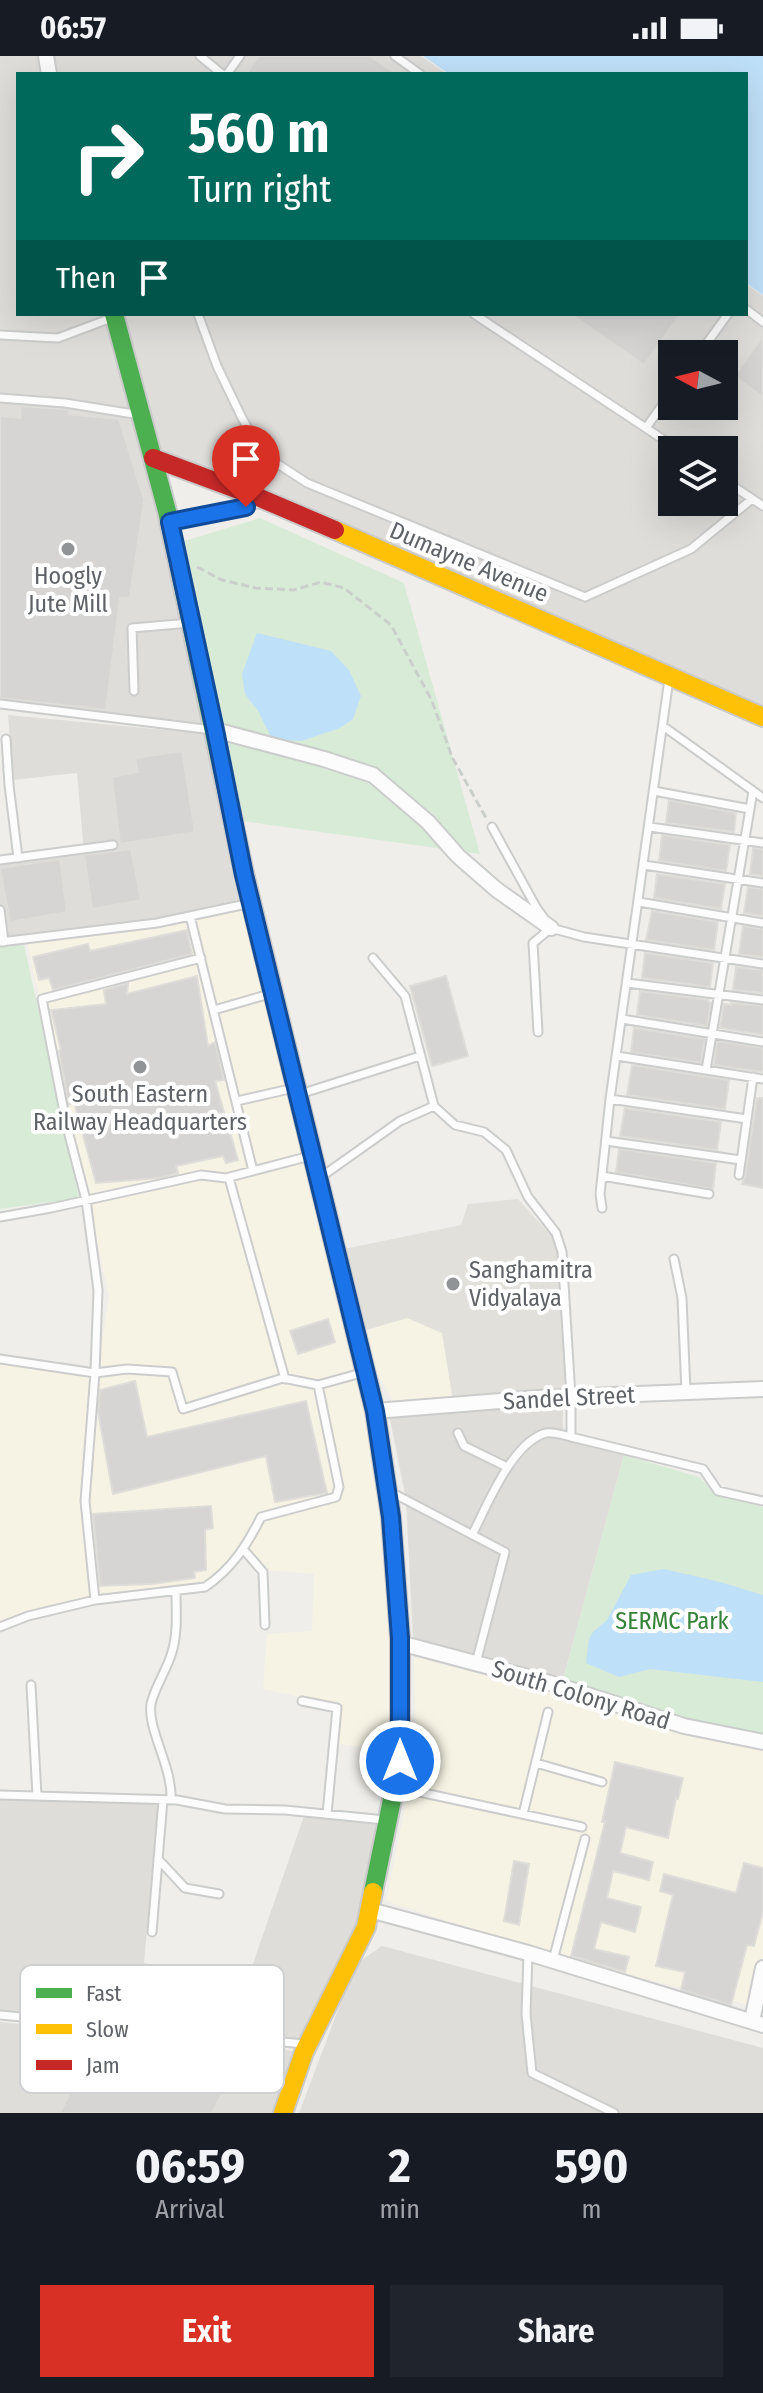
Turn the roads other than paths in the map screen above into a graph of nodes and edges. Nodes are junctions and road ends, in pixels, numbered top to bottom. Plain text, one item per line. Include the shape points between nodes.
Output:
1 (200, 56) edge
2 (240, 56) edge
3 (395, 56) edge
4 (221, 72) edge
5 (226, 72) edge
6 (417, 72) edge
7 (112, 316) edge
8 (114, 316) edge
9 (199, 316) edge
10 (477, 316) edge
11 (727, 316) edge
12 (0, 335) edge
13 (709, 340) edge
14 (0, 398) edge
15 (658, 411) edge
16 (143, 416) junction
17 (646, 428) junction
18 (658, 436) edge
19 (153, 458) junction
20 (738, 490) edge
21 (752, 499) junction
22 (268, 501) junction
23 (763, 506) edge
24 (170, 522) junction
25 (191, 623) junction
26 (670, 674) junction
27 (134, 691) dead end
28 (0, 704) edge
29 (763, 717) edge
30 (663, 726) junction
31 (215, 730) junction
32 (6, 739) dead end
33 (654, 791) junction
34 (753, 791) junction
35 (763, 798) edge
36 (750, 809) junction
37 (492, 827) road end
38 (650, 827) junction
39 (745, 841) junction
40 (763, 843) edge
41 (113, 845) dead end
42 (18, 858) junction
43 (0, 860) edge
44 (644, 865) junction
45 (738, 879) junction
46 (763, 883) edge
47 (639, 902) junction
48 (251, 903) junction
49 (0, 910) edge
50 (190, 916) junction
51 (732, 918) junction
52 (763, 923) edge
53 (551, 928) junction
54 (2, 942) edge
55 (633, 945) junction
56 (201, 958) junction
57 (373, 958) dead end
58 (725, 958) junction
59 (763, 964) edge
60 (627, 983) junction
61 (273, 993) junction
62 (719, 995) junction
63 (763, 1000) edge
64 (214, 1010) junction
65 (622, 1019) junction
66 (538, 1032) dead end
67 (712, 1034) junction
68 (763, 1042) edge
69 (420, 1056) junction
70 (617, 1056) junction
71 (706, 1070) junction
72 (753, 1077) junction
73 (763, 1079) edge
74 (297, 1091) junction
75 (610, 1099) junction
76 (237, 1101) junction
77 (434, 1106) junction
78 (747, 1119) junction
79 (606, 1141) junction
80 (313, 1155) junction
81 (741, 1160) junction
82 (253, 1171) junction
83 (739, 1175) dead end
84 (602, 1176) junction
85 (229, 1178) junction
86 (319, 1179) junction
87 (709, 1194) dead end
88 (86, 1200) junction
89 (602, 1208) dead end
90 (0, 1217) edge
91 (674, 1259) dead end
92 (0, 1359) edge
93 (365, 1372) junction
94 (95, 1373) junction
95 (285, 1379) junction
96 (318, 1385) junction
97 (763, 1389) edge
98 (686, 1392) junction
99 (571, 1396) junction
100 (375, 1411) junction
101 (458, 1433) dead end
102 (571, 1437) junction
103 (507, 1467) junction
104 (387, 1489) junction
105 (763, 1501) edge
106 (472, 1535) junction
107 (243, 1549) junction
108 (176, 1591) junction
109 (95, 1600) junction
110 (265, 1625) dead end
111 (0, 1627) edge
112 (400, 1643) junction
113 (476, 1663) junction
114 (31, 1685) dead end
115 (302, 1701) dead end
116 (548, 1712) dead end
117 (763, 1742) edge
118 (536, 1763) junction
119 (602, 1782) dead end
120 (394, 1787) junction
121 (0, 1795) edge
122 (37, 1796) junction
123 (167, 1800) junction
124 (327, 1814) junction
125 (523, 1814) junction
126 (387, 1820) junction
127 (582, 1827) dead end
128 (585, 1839) dead end
129 (158, 1859) junction
130 (219, 1894) dead end
131 (370, 1910) junction
132 (152, 1932) dead end
133 (528, 1953) junction
134 (552, 1961) junction
135 (763, 1968) edge
136 (0, 2015) edge
137 (20, 2017) edge
138 (758, 2023) edge
139 (284, 2042) edge
140 (308, 2044) junction
141 (286, 2112) edge
142 (614, 2113) edge

1 - 4 lane
2 - 5 lane
3 - 6 lane
7 - 12 lane via 58,338
8 - 16 street
9 - 21 lane via 217,366 264,455 307,483 585,597 691,549
10 - 17 lane
11 - 13 lane
14 - 16 lane
15 - 17 lane
16 - 19 street
17 - 18 lane
19 - 22 street, Dumayne Avenue
19 - 24 street
20 - 21 lane
21 - 23 lane
22 - 24 lane
22 - 26 street, Dumayne Avenue
24 - 25 street
25 - 27 lane via 132,628
25 - 31 street
26 - 29 street, Dumayne Avenue
26 - 30 lane
28 - 31 lane
30 - 33 lane
30 - 34 lane
31 - 48 street
31 - 53 street via 373,775 497,890
32 - 42 lane
33 - 36 lane
33 - 38 lane
34 - 35 lane
34 - 36 lane
36 - 39 lane
37 - 53 lane
38 - 39 lane
38 - 44 lane
39 - 40 lane
39 - 45 lane
41 - 42 lane
42 - 43 lane
44 - 45 lane
44 - 47 lane
45 - 46 lane
45 - 51 lane
47 - 51 lane
47 - 55 lane
48 - 50 lane
48 - 61 street
49 - 54 lane
50 - 54 lane
50 - 56 lane
51 - 52 lane
51 - 58 lane
53 - 55 lane
53 - 66 lane via 533,943
55 - 58 lane
55 - 60 lane
56 - 64 lane
56 - 88 lane via 42,999
57 - 69 lane via 405,996
58 - 59 lane
58 - 62 lane
60 - 62 lane
60 - 65 lane
61 - 64 lane
61 - 74 street
62 - 63 lane
62 - 67 lane
64 - 76 lane
65 - 67 lane
65 - 70 lane
67 - 68 lane
67 - 71 lane
69 - 74 lane
69 - 77 lane
70 - 71 lane
70 - 75 lane
71 - 72 lane
72 - 73 lane
72 - 78 lane
74 - 76 lane
74 - 80 street
75 - 78 lane
75 - 79 lane
76 - 82 lane
77 - 86 lane via 400,1121
77 - 99 lane via 455,1125 484,1132 506,1150 528,1197 556,1233 562,1252
78 - 81 lane
79 - 81 lane
79 - 84 lane
80 - 82 lane
80 - 86 street
81 - 83 lane
82 - 85 lane
84 - 87 lane
84 - 89 lane
85 - 88 lane via 201,1175
85 - 95 lane
86 - 93 street
88 - 90 lane
88 - 94 lane via 98,1290
91 - 98 lane via 682,1298
92 - 94 lane
93 - 96 lane
93 - 100 street
94 - 95 lane via 172,1372 183,1409
94 - 109 lane via 85,1501
95 - 96 lane
96 - 107 lane via 339,1487 336,1497 261,1517
97 - 98 street, Sandel Street
98 - 99 street, Sandel Street
99 - 100 street, Sandel Street
99 - 102 lane
100 - 104 street
101 - 103 lane via 464,1446
102 - 103 lane via 548,1433 532,1440
102 - 105 lane via 703,1469 718,1491
103 - 106 lane
104 - 106 lane
104 - 112 street
106 - 113 lane via 505,1552
107 - 108 lane via 205,1587
107 - 110 lane via 263,1572
108 - 109 lane
108 - 123 lane via 173,1651 151,1706 168,1766
109 - 111 lane
112 - 113 street, South Colony Road
112 - 120 street via 400,1761
113 - 117 street, South Colony Road via 684,1726
114 - 122 lane
115 - 124 lane via 337,1708
116 - 118 lane
118 - 119 lane
118 - 125 lane
120 - 125 lane
120 - 126 street
121 - 122 lane
122 - 123 lane
123 - 124 lane
123 - 129 lane
124 - 126 lane
125 - 127 lane
126 - 131 street
128 - 134 lane
129 - 130 lane via 185,1888
129 - 132 lane
131 - 133 street
131 - 140 street
133 - 134 street
133 - 142 lane via 526,2014 532,2073
134 - 138 street
135 - 138 street
136 - 137 lane
139 - 140 lane
140 - 141 street

